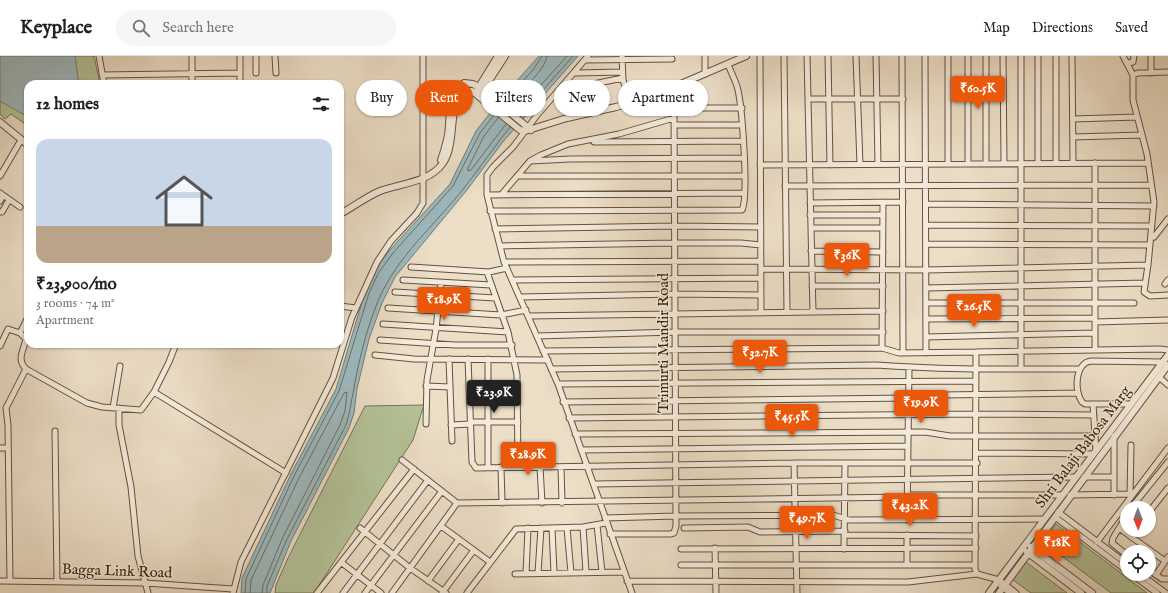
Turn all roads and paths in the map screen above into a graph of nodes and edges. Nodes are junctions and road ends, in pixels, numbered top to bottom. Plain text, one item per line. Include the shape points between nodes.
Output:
1 (99, 56) edge
2 (192, 56) edge
3 (240, 56) edge
4 (256, 56) edge
5 (275, 56) edge
6 (423, 56) edge
7 (498, 56) edge
8 (505, 56) edge
9 (705, 56) edge
10 (746, 56) edge
11 (760, 56) edge
12 (784, 56) edge
13 (807, 56) edge
14 (828, 56) edge
15 (856, 56) edge
16 (876, 56) edge
17 (902, 56) edge
18 (925, 56) edge
19 (948, 56) edge
20 (968, 56) edge
21 (986, 56) edge
22 (1003, 56) edge
23 (1021, 56) edge
24 (1038, 56) edge
25 (1056, 56) edge
26 (1072, 56) edge
27 (1123, 56) edge
28 (1134, 56) edge
29 (1151, 56) edge
30 (587, 58) edge
31 (622, 58) edge
32 (672, 59) dead end
33 (1127, 63) junction
34 (728, 64) junction
35 (1168, 72) edge
36 (192, 73) junction
37 (256, 73) dead end
38 (276, 73) dead end
39 (575, 73) junction
40 (1151, 73) junction
41 (240, 74) junction
42 (705, 74) junction
43 (103, 75) junction
44 (622, 75) junction
45 (1133, 75) junction
46 (104, 80) edge
47 (192, 80) edge
48 (240, 80) edge
49 (486, 80) edge
50 (488, 80) edge
51 (569, 80) edge
52 (602, 80) edge
53 (624, 80) edge
54 (691, 80) edge
55 (481, 89) joint
56 (477, 95) junction
57 (554, 96) edge
58 (481, 97) edge
59 (808, 99) junction
60 (830, 99) junction
61 (857, 99) junction
62 (878, 99) junction
63 (903, 99) junction
64 (618, 106) edge
65 (708, 108) edge
66 (742, 108) junction
67 (508, 116) edge
68 (1137, 117) junction
69 (674, 118) joint
70 (1073, 119) junction
71 (0, 122) edge
72 (674, 125) junction
73 (742, 125) junction
74 (525, 129) junction
75 (1142, 136) junction
76 (1073, 137) junction
77 (21, 140) junction
78 (743, 141) junction
79 (24, 142) edge
80 (579, 142) junction
81 (674, 142) junction
82 (744, 158) junction
83 (674, 160) junction
84 (530, 161) junction
85 (948, 163) junction
86 (1021, 163) junction
87 (1038, 163) junction
88 (1056, 163) junction
89 (1073, 163) junction
90 (1095, 163) junction
91 (1148, 163) junction
92 (860, 164) junction
93 (878, 164) junction
94 (903, 164) junction
95 (926, 164) junction
96 (968, 164) junction
97 (986, 164) junction
98 (1004, 164) junction
99 (760, 165) junction
100 (785, 165) junction
101 (809, 165) junction
102 (830, 165) junction
103 (437, 169) junction
104 (0, 176) edge
105 (517, 176) junction
106 (674, 176) junction
107 (744, 176) junction
108 (423, 178) junction
109 (1151, 185) junction
110 (785, 186) junction
111 (810, 186) junction
112 (903, 186) junction
113 (926, 186) junction
114 (1021, 186) junction
115 (1095, 186) junction
116 (744, 193) junction
117 (675, 194) junction
118 (2, 195) edge
119 (487, 195) junction
120 (501, 195) junction
121 (9, 200) junction
122 (0, 201) edge
123 (883, 202) junction
124 (903, 202) junction
125 (810, 203) junction
126 (926, 204) junction
127 (1021, 204) junction
128 (1095, 205) junction
129 (1154, 206) junction
130 (20, 207) dead end
131 (490, 211) junction
132 (675, 211) junction
133 (0, 212) edge
134 (344, 212) edge
135 (810, 215) junction
136 (883, 215) junction
137 (1168, 219) edge
138 (926, 225) junction
139 (1020, 225) junction
140 (675, 226) junction
141 (1095, 226) junction
142 (1152, 226) junction
143 (760, 227) junction
144 (811, 228) junction
145 (882, 228) junction
146 (495, 229) junction
147 (1154, 237) dead end
148 (675, 243) junction
149 (926, 244) junction
150 (1020, 244) junction
151 (1095, 244) junction
152 (1150, 244) junction
153 (760, 245) junction
154 (500, 246) junction
155 (811, 251) junction
156 (883, 252) junction
157 (675, 261) junction
158 (761, 261) junction
159 (504, 262) junction
160 (1148, 265) junction
161 (411, 267) dead end
162 (507, 268) junction
163 (1095, 268) junction
164 (761, 269) junction
165 (786, 269) junction
166 (812, 269) junction
167 (883, 269) junction
168 (903, 269) junction
169 (1021, 269) junction
170 (926, 270) junction
171 (487, 272) junction
172 (675, 278) junction
173 (760, 278) junction
174 (402, 280) dead end
175 (513, 280) junction
176 (441, 283) junction
177 (1145, 283) junction
178 (491, 285) junction
179 (812, 286) junction
180 (883, 286) junction
181 (1022, 286) junction
182 (1095, 286) junction
183 (926, 288) junction
184 (395, 292) dead end
185 (675, 294) junction
186 (440, 295) junction
187 (761, 295) junction
188 (1168, 295) edge
189 (495, 298) junction
190 (520, 298) junction
191 (1022, 302) junction
192 (1095, 302) junction
193 (926, 303) junction
194 (1134, 303) dead end
195 (344, 306) edge
196 (356, 308) junction
197 (388, 308) dead end
198 (883, 311) junction
199 (438, 312) junction
200 (761, 312) junction
201 (787, 312) junction
202 (813, 312) junction
203 (527, 313) junction
204 (675, 314) junction
205 (501, 315) junction
206 (1021, 318) junction
207 (926, 319) junction
208 (1095, 320) junction
209 (1168, 320) edge
210 (383, 324) dead end
211 (24, 325) edge
212 (436, 329) junction
213 (508, 332) junction
214 (675, 332) junction
215 (883, 332) junction
216 (20, 333) junction
217 (1095, 333) junction
218 (1021, 335) junction
219 (537, 336) junction
220 (24, 337) edge
221 (926, 337) junction
222 (380, 340) dead end
223 (434, 344) junction
224 (24, 345) edge
225 (344, 345) edge
226 (512, 345) junction
227 (0, 347) edge
228 (175, 348) edge
229 (343, 348) edge
230 (882, 348) junction
231 (675, 349) junction
232 (1095, 350) junction
233 (1168, 350) edge
234 (543, 351) junction
235 (1022, 351) junction
236 (976, 352) junction
237 (904, 353) junction
238 (926, 353) junction
239 (375, 354) dead end
240 (1168, 355) edge
241 (449, 359) junction
242 (468, 359) junction
243 (488, 359) junction
244 (513, 359) junction
245 (431, 360) junction
246 (548, 360) junction
247 (1165, 363) edge
248 (120, 366) dead end
249 (675, 366) junction
250 (551, 368) junction
251 (909, 368) junction
252 (26, 369) junction
253 (976, 369) junction
254 (1022, 369) junction
255 (1078, 369) junction
256 (1158, 377) junction
257 (976, 381) junction
258 (909, 382) junction
259 (558, 384) junction
260 (676, 384) junction
261 (1168, 385) edge
262 (426, 386) junction
263 (450, 387) junction
264 (154, 392) junction
265 (1078, 393) junction
266 (976, 394) junction
267 (909, 398) junction
268 (676, 401) junction
269 (563, 402) junction
270 (1094, 404) junction
271 (1131, 404) junction
272 (113, 408) junction
273 (119, 408) junction
274 (976, 414) junction
275 (909, 415) junction
276 (1094, 415) junction
277 (569, 418) junction
278 (676, 418) junction
279 (488, 422) junction
280 (518, 422) junction
281 (470, 423) junction
282 (426, 424) dead end
283 (451, 425) junction
284 (55, 431) dead end
285 (908, 432) junction
286 (575, 434) junction
287 (676, 434) junction
288 (976, 436) junction
289 (1095, 436) junction
290 (1114, 436) junction
291 (452, 441) dead end
292 (1131, 445) dead end
293 (908, 446) junction
294 (0, 448) edge
295 (8, 448) junction
296 (676, 448) junction
297 (1168, 448) edge
298 (581, 450) junction
299 (1095, 452) junction
300 (976, 453) junction
301 (402, 460) dead end
302 (1168, 462) edge
303 (794, 463) junction
304 (844, 463) junction
305 (977, 463) junction
306 (907, 464) junction
307 (676, 465) junction
308 (501, 467) junction
309 (518, 467) junction
310 (540, 467) junction
311 (561, 467) junction
312 (587, 467) junction
313 (488, 468) junction
314 (414, 469) junction
315 (286, 473) junction
316 (1076, 477) junction
317 (1084, 477) junction
318 (1114, 477) junction
319 (976, 478) junction
320 (907, 479) junction
321 (428, 480) junction
322 (844, 480) junction
323 (795, 481) junction
324 (676, 483) junction
325 (594, 484) junction
326 (1168, 488) edge
327 (442, 491) junction
328 (976, 494) junction
329 (1063, 495) junction
330 (1070, 495) junction
331 (1114, 495) junction
332 (907, 496) junction
333 (1130, 496) junction
334 (795, 498) junction
335 (844, 498) junction
336 (676, 500) junction
337 (598, 501) junction
338 (1137, 501) edge
339 (457, 503) junction
340 (502, 503) junction
341 (542, 503) junction
342 (562, 503) junction
343 (1156, 503) edge
344 (796, 515) junction
345 (1057, 515) junction
346 (676, 516) junction
347 (845, 519) junction
348 (1045, 519) junction
349 (606, 520) junction
350 (907, 520) junction
351 (976, 520) junction
352 (596, 525) junction
353 (441, 526) junction
354 (583, 527) junction
355 (360, 528) dead end
356 (528, 528) junction
357 (541, 528) junction
358 (552, 528) junction
359 (567, 528) junction
360 (684, 528) dead end
361 (1119, 528) edge
362 (364, 532) junction
363 (796, 532) junction
364 (845, 533) junction
365 (610, 534) junction
366 (907, 535) junction
367 (976, 536) junction
368 (1131, 537) edge
369 (459, 539) junction
370 (1097, 542) junction
371 (379, 544) junction
372 (1024, 547) junction
373 (715, 548) junction
374 (976, 548) junction
375 (681, 549) dead end
376 (796, 549) junction
377 (844, 549) junction
378 (907, 549) junction
379 (474, 550) junction
380 (1120, 550) edge
381 (1031, 551) junction
382 (394, 555) junction
383 (1120, 559) edge
384 (1167, 559) edge
385 (490, 562) junction
386 (342, 563) junction
387 (907, 564) junction
388 (681, 565) dead end
389 (716, 565) junction
390 (975, 565) junction
391 (1120, 565) edge
392 (796, 566) junction
393 (410, 568) junction
394 (586, 572) junction
395 (602, 572) junction
396 (624, 572) junction
397 (538, 573) junction
398 (554, 573) junction
399 (571, 573) junction
400 (515, 574) dead end
401 (526, 574) junction
402 (977, 574) junction
403 (357, 575) junction
404 (1156, 575) joint
405 (1168, 579) edge
406 (0, 581) edge
407 (10, 581) junction
408 (57, 581) junction
409 (428, 581) junction
410 (997, 581) junction
411 (1141, 581) edge
412 (1150, 581) edge
413 (627, 582) junction
414 (716, 582) junction
415 (145, 583) junction
416 (797, 583) junction
417 (371, 585) junction
418 (1002, 589) edge
419 (233, 591) edge
420 (444, 592) edge
421 (148, 593) edge
422 (317, 593) edge
423 (343, 593) edge
424 (365, 593) edge
425 (381, 593) edge
426 (392, 593) edge
427 (467, 593) edge
428 (632, 593) edge
429 (716, 593) edge
430 (797, 593) edge
431 (989, 593) edge
432 (1010, 593) edge
433 (1016, 593) edge
434 (1081, 593) edge
435 (1092, 593) edge
436 (1157, 593) edge
437 (1166, 593) edge

1 - 43 street
2 - 36 street
3 - 41 street
4 - 37 street
5 - 38 street
6 - 108 street
7 - 49 street
8 - 50 street
9 - 42 street
10 - 34 street
11 - 99 street
12 - 100 street
13 - 59 street
14 - 60 street
15 - 61 street
16 - 62 street
17 - 63 street
18 - 95 street
19 - 85 street
20 - 96 street
21 - 97 street
22 - 98 street
23 - 86 street
24 - 87 street
25 - 88 street
26 - 70 street
27 - 33 street
28 - 33 street via 1133,62
29 - 40 street
30 - 31 street
30 - 39 street
31 - 32 street
31 - 44 street
33 - 45 street
34 - 42 street
34 - 66 street via 738,88
35 - 40 street
36 - 41 street
36 - 43 street
36 - 47 street
39 - 44 street
39 - 51 street
40 - 45 street
41 - 48 street
42 - 54 street
43 - 46 street
44 - 52 street
44 - 53 street
45 - 68 street via 1133,100
55 - 56 street
55 - 103 street via 464,83 457,88 450,109 446,145
56 - 58 street
56 - 103 street via 467,90 458,97 449,148 443,164
57 - 74 street
59 - 60 street
59 - 101 street
60 - 61 street
60 - 102 street
61 - 62 street
61 - 92 street
62 - 63 street
62 - 93 street
63 - 94 street
64 - 74 street
65 - 66 street
66 - 73 street
67 - 74 street
68 - 70 street
68 - 75 street
69 - 72 street, Trimurti Mandir Road
69 - 80 street
70 - 76 street
71 - 77 street
72 - 73 street
72 - 81 street, Trimurti Mandir Road
73 - 78 street
74 - 119 street via 487,175
75 - 76 street
75 - 91 street
76 - 89 street
77 - 79 street
77 - 104 street
78 - 81 street
78 - 82 street
80 - 81 street
80 - 84 street via 547,152
81 - 83 street, Trimurti Mandir Road
82 - 83 street
82 - 107 street
83 - 84 street
83 - 106 street, Trimurti Mandir Road
84 - 105 street
85 - 95 street
85 - 96 street
86 - 87 street
86 - 98 street
86 - 114 street
87 - 88 street
88 - 89 street
89 - 90 street
90 - 91 street
90 - 115 street
91 - 109 street
92 - 93 street
92 - 102 street
93 - 94 street
94 - 95 street
94 - 112 street
95 - 113 street
96 - 97 street
97 - 98 street
99 - 100 street
99 - 143 street
100 - 101 street
100 - 110 street
101 - 102 street
101 - 111 street
103 - 108 street
105 - 106 street
105 - 120 street
106 - 107 street
106 - 117 street, Trimurti Mandir Road
107 - 116 street
108 - 134 street via 379,192
108 - 196 street via 421,208 383,252
109 - 115 street
109 - 129 street
110 - 111 street
110 - 165 street
111 - 112 street
111 - 125 street
112 - 113 street
112 - 124 street
113 - 114 street
113 - 126 street
114 - 115 street
114 - 127 street
115 - 128 street
116 - 117 street
116 - 132 street via 742,210
117 - 120 street
117 - 132 street, Trimurti Mandir Road
118 - 121 street
118 - 122 street
119 - 120 street
119 - 131 street
121 - 130 street
121 - 133 street
123 - 124 street
123 - 125 street
123 - 136 street
124 - 168 street
125 - 135 street
126 - 127 street
126 - 138 street
127 - 128 street
127 - 139 street
128 - 129 street
128 - 141 street
129 - 142 street
131 - 132 street
131 - 146 street
132 - 140 street, Trimurti Mandir Road
135 - 136 street
135 - 144 street
136 - 145 street
137 - 147 street
138 - 139 street
138 - 149 street
139 - 141 street
139 - 150 street
140 - 143 street
140 - 146 street
140 - 148 street, Trimurti Mandir Road
141 - 142 street
141 - 151 street
142 - 152 street
143 - 153 street
144 - 145 street
144 - 155 street
145 - 156 street
146 - 154 street
148 - 153 street
148 - 154 street
148 - 157 street, Trimurti Mandir Road
149 - 150 street
149 - 170 street
150 - 151 street
150 - 169 street
151 - 152 street
151 - 163 street
152 - 160 street
153 - 158 street
154 - 159 street
155 - 156 street
155 - 166 street
156 - 167 street
157 - 158 street
157 - 159 street
157 - 172 street, Trimurti Mandir Road
158 - 164 street
159 - 162 street
160 - 163 street
160 - 177 street
161 - 171 street
162 - 171 street
162 - 175 street
163 - 169 street
163 - 182 street
164 - 165 street
164 - 173 street
165 - 166 street
165 - 201 street
166 - 167 street
166 - 179 street
167 - 168 street
167 - 180 street
168 - 170 street
168 - 237 street
169 - 170 street
169 - 181 street
170 - 183 street
171 - 178 street
172 - 173 street
172 - 175 street
172 - 185 street, Trimurti Mandir Road
173 - 187 street
174 - 176 street
175 - 190 street
176 - 178 street
176 - 186 street
177 - 182 street
177 - 188 street via 1144,292 1147,296
178 - 189 street
179 - 180 street
179 - 202 street
180 - 198 street
181 - 182 street
181 - 183 street
181 - 191 street
182 - 192 street
183 - 193 street
184 - 186 street
185 - 187 street
185 - 190 street
185 - 204 street, Trimurti Mandir Road
186 - 189 street
186 - 199 street
187 - 200 street
189 - 205 street
190 - 203 street
191 - 192 street
191 - 193 street
191 - 206 street
192 - 194 street
192 - 208 street
193 - 207 street
195 - 196 street
196 - 225 street
197 - 199 street
198 - 202 street
198 - 215 street
199 - 205 street
199 - 212 street
200 - 201 street
200 - 204 street
201 - 202 street
203 - 204 street
203 - 205 street
203 - 219 street
204 - 214 street, Trimurti Mandir Road
205 - 213 street
206 - 207 street
206 - 208 street
206 - 218 street
207 - 221 street
208 - 209 street
208 - 217 street
210 - 212 street
211 - 216 street
212 - 213 street
212 - 223 street
213 - 226 street
214 - 215 street
214 - 219 street
214 - 231 street, Trimurti Mandir Road
215 - 230 street
216 - 220 street
216 - 227 street via 8,329
217 - 218 street
217 - 232 street
218 - 221 street
218 - 235 street
219 - 234 street
221 - 238 street
222 - 223 street
223 - 226 street
223 - 245 street
224 - 252 street via 20,358
226 - 244 street
228 - 264 street
229 - 315 street via 333,378
230 - 231 street
230 - 237 street
231 - 234 street
231 - 249 street, Trimurti Mandir Road
232 - 233 street
232 - 235 street
234 - 246 street
235 - 236 street
235 - 254 street
236 - 238 street
236 - 253 street
237 - 238 street
239 - 245 street
240 - 247 street, Shri Balaji Babosa Marg
241 - 242 street
241 - 245 street
241 - 263 street
242 - 243 street
242 - 281 street
243 - 244 street
243 - 279 street
244 - 246 street
244 - 280 street via 518,381
245 - 262 street
246 - 250 street
247 - 255 street via 1091,361
247 - 256 street, Shri Balaji Babosa Marg
247 - 271 street, Shri Balaji Babosa Marg
248 - 272 street
249 - 250 street
249 - 251 street via 876,365
249 - 260 street, Trimurti Mandir Road
250 - 259 street
251 - 253 street
251 - 258 street
252 - 272 street via 87,403
252 - 295 street via 6,408
253 - 254 street
253 - 257 street
254 - 255 street
255 - 265 street
256 - 261 street
256 - 290 street, Shri Balaji Babosa Marg
257 - 258 street
257 - 266 street
258 - 260 street
258 - 267 street
259 - 260 street
259 - 269 street
260 - 268 street, Trimurti Mandir Road
262 - 263 street
262 - 282 street
263 - 283 street
264 - 273 street via 142,409
264 - 315 street
265 - 266 street
265 - 270 street via 1082,402
266 - 267 street
266 - 274 street
267 - 268 street
267 - 275 street
268 - 269 street
268 - 278 street, Trimurti Mandir Road
269 - 277 street
270 - 271 street
270 - 276 street
271 - 299 street, Shri Balaji Babosa Marg
272 - 273 street
273 - 415 street via 119,425 131,487 138,556
274 - 275 street
274 - 276 street
274 - 288 street
275 - 278 street
275 - 285 street
276 - 289 street
277 - 278 street
277 - 286 street
278 - 287 street, Trimurti Mandir Road
279 - 280 street
279 - 281 street
279 - 313 street
280 - 309 street
281 - 283 street
281 - 313 street via 473,464 476,468
283 - 291 street
284 - 408 street
285 - 287 street
285 - 288 street
285 - 293 street
286 - 287 street
286 - 298 street
287 - 296 street, Trimurti Mandir Road
288 - 289 street
288 - 300 street
289 - 299 street
290 - 317 street, Shri Balaji Babosa Marg
290 - 318 street
292 - 333 street
293 - 296 street
293 - 306 street
294 - 295 street
295 - 407 street
296 - 298 street
296 - 307 street, Trimurti Mandir Road
297 - 333 street
298 - 312 street
299 - 300 street
299 - 316 street, Shri Balaji Babosa Marg
300 - 305 street
301 - 314 street
302 - 338 street
303 - 304 street
303 - 307 street
303 - 323 street
304 - 306 street
304 - 322 street
305 - 306 street
305 - 319 street
306 - 320 street
307 - 312 street
307 - 324 street, Trimurti Mandir Road
308 - 309 street
308 - 313 street
308 - 340 street
309 - 310 street
310 - 311 street
310 - 341 street
311 - 312 street
311 - 342 street
312 - 325 street
314 - 321 street
314 - 362 street
315 - 419 street via 241,562
316 - 319 street
316 - 329 street, Shri Balaji Babosa Marg
317 - 318 street
317 - 330 street, Shri Balaji Babosa Marg
318 - 331 street
319 - 320 street
319 - 328 street
320 - 322 street
320 - 332 street
321 - 327 street
321 - 371 street
322 - 323 street
322 - 335 street
323 - 324 street
323 - 334 street
324 - 325 street
324 - 336 street, Trimurti Mandir Road
325 - 337 street
326 - 343 street
327 - 339 street
327 - 382 street
328 - 329 street
328 - 332 street
328 - 351 street
329 - 348 street, Shri Balaji Babosa Marg
330 - 331 street
330 - 345 street, Shri Balaji Babosa Marg
331 - 333 street
332 - 335 street
332 - 350 street
333 - 370 street
334 - 335 street
334 - 336 street
334 - 344 street
335 - 347 street
336 - 337 street
336 - 346 street, Trimurti Mandir Road
337 - 342 street
337 - 349 street
339 - 340 street
339 - 353 street
340 - 341 street
341 - 342 street
344 - 346 street
344 - 347 street via 833,515
344 - 363 street
345 - 370 street
345 - 381 street, Shri Balaji Babosa Marg
345 - 391 street
346 - 349 street
346 - 365 street, Trimurti Mandir Road via 673,534
347 - 350 street
347 - 364 street
348 - 351 street
348 - 372 street, Shri Balaji Babosa Marg
349 - 352 street
349 - 365 street
350 - 351 street
351 - 367 street
352 - 354 street
352 - 395 street
353 - 369 street
353 - 393 street
354 - 359 street
354 - 394 street
355 - 362 street
356 - 357 street
356 - 385 street via 516,529
356 - 401 street
357 - 358 street
357 - 397 street
358 - 359 street
358 - 398 street
359 - 399 street
360 - 363 street via 748,527 760,532
361 - 380 street via 1112,543
362 - 371 street
362 - 386 street
363 - 364 street
363 - 376 street
364 - 366 street
364 - 377 street
365 - 396 street
366 - 367 street
366 - 378 street
367 - 374 street
368 - 384 street
369 - 379 street
369 - 409 street
370 - 383 street
371 - 382 street
371 - 403 street
372 - 381 street
372 - 410 street, Shri Balaji Babosa Marg
373 - 375 street
373 - 376 street
373 - 389 street
374 - 378 street
374 - 390 street
376 - 377 street
376 - 392 street
377 - 378 street
378 - 387 street
379 - 385 street
379 - 420 street
381 - 418 street, Shri Balaji Babosa Marg
381 - 434 street
381 - 435 street
382 - 393 street
382 - 417 street
384 - 404 street
385 - 427 street
386 - 403 street
386 - 422 street
387 - 390 street
387 - 392 street
388 - 389 street
389 - 392 street
389 - 414 street
390 - 402 street
392 - 416 street
393 - 409 street
393 - 426 street
394 - 395 street
394 - 399 street
395 - 396 street
396 - 413 street
397 - 398 street
397 - 401 street
398 - 399 street
400 - 401 street
402 - 410 street
402 - 416 street via 908,582
403 - 417 street
403 - 423 street
404 - 405 street
406 - 407 street, Bagga Link Road
407 - 408 street, Bagga Link Road
408 - 415 street, Bagga Link Road
409 - 420 street
410 - 418 street
410 - 431 street, Shri Balaji Babosa Marg
411 - 436 street
412 - 437 street
413 - 414 street
413 - 428 street
414 - 416 street
414 - 429 street
415 - 419 street, Bagga Link Road
415 - 421 street
416 - 430 street
417 - 424 street
417 - 425 street
418 - 432 street
418 - 433 street

